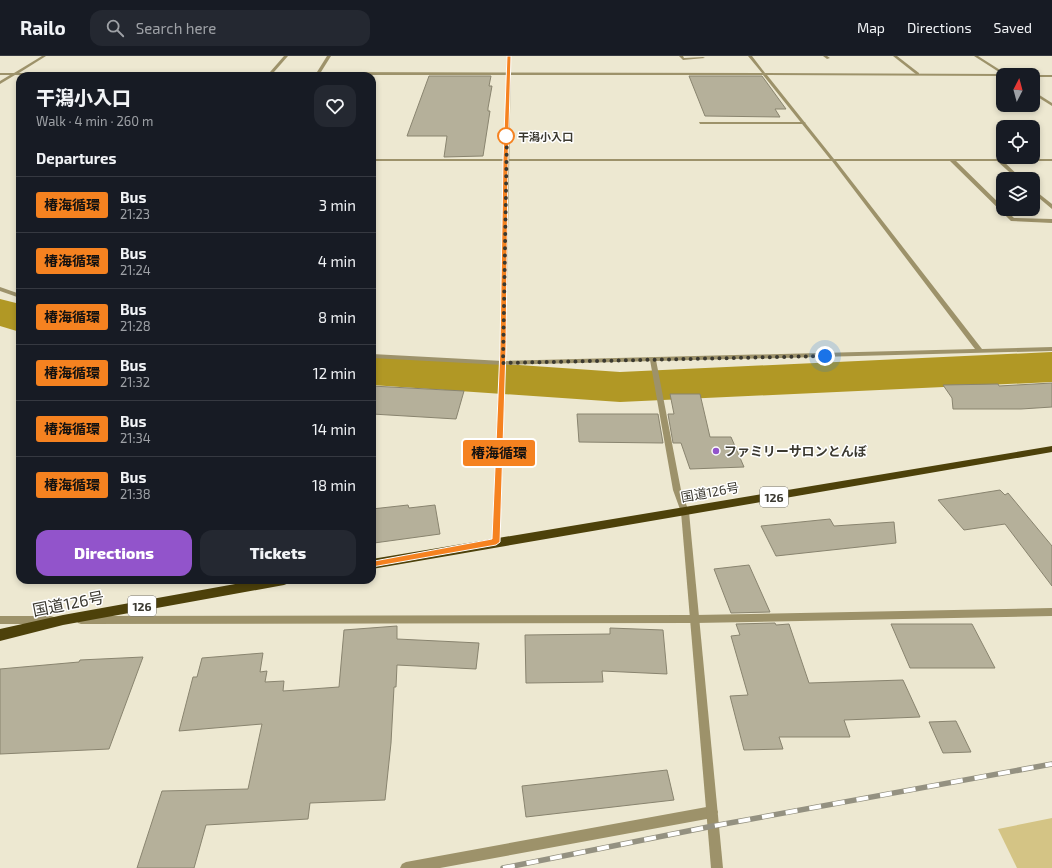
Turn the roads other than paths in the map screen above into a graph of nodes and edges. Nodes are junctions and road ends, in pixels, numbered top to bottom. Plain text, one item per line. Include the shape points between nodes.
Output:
1 (44, 56) edge
2 (286, 56) edge
3 (330, 56) edge
4 (509, 56) edge
5 (681, 56) edge
6 (750, 56) edge
7 (895, 56) edge
8 (976, 56) edge
9 (703, 58) dead end
10 (996, 70) edge
11 (17, 72) edge
12 (273, 72) edge
13 (319, 72) edge
14 (509, 73) junction
15 (0, 74) edge
16 (14, 74) joint
17 (376, 74) edge
18 (764, 74) junction
19 (918, 74) junction
20 (996, 75) edge
21 (1040, 76) edge
22 (1052, 76) edge
23 (0, 83) edge
24 (1040, 97) edge
25 (1052, 105) edge
26 (700, 123) dead end
27 (804, 123) junction
28 (376, 160) edge
29 (506, 160) junction
30 (833, 160) junction
31 (952, 160) junction
32 (996, 160) edge
33 (1040, 160) edge
34 (1052, 160) edge
35 (1003, 164) edge
36 (1012, 172) edge
37 (1040, 196) edge
38 (1052, 207) edge
39 (1052, 221) edge
40 (0, 289) edge
41 (16, 295) edge
42 (1052, 349) edge
43 (980, 351) junction
44 (376, 356) edge
45 (653, 360) junction
46 (503, 363) junction
47 (1052, 449) edge
48 (685, 512) junction
49 (496, 542) junction
50 (376, 563) edge
51 (262, 584) edge
52 (1052, 612) edge
53 (695, 619) junction
54 (0, 620) edge
55 (63, 620) junction
56 (0, 634) edge
57 (712, 812) junction
58 (406, 868) edge
59 (718, 868) edge

1 - 11 street
2 - 12 street
3 - 13 street
4 - 14 street
5 - 9 street
6 - 18 street
7 - 19 street
8 - 10 street
14 - 17 street
14 - 18 street
14 - 29 street
15 - 16 street
16 - 23 street
18 - 19 street
18 - 27 street
19 - 20 street
21 - 22 street
24 - 25 street
26 - 27 street
27 - 30 street
28 - 29 street
29 - 30 street
29 - 46 street
30 - 31 street
30 - 43 street
31 - 32 street
31 - 39 street via 1013,220
33 - 34 street
35 - 36 street
37 - 38 street
40 - 41 street
42 - 43 street
43 - 45 street
44 - 46 street
45 - 46 street
45 - 48 street via 677,490
46 - 49 street
47 - 48 highway, 国道126号 / 126
48 - 49 highway, 国道126号 / 126
48 - 53 street
49 - 50 highway, 国道126号 / 126
51 - 55 highway, 国道126号 / 126
52 - 53 street
53 - 55 street
53 - 57 street
54 - 55 street
55 - 56 highway, 国道126号 / 126
57 - 58 street
57 - 59 street

